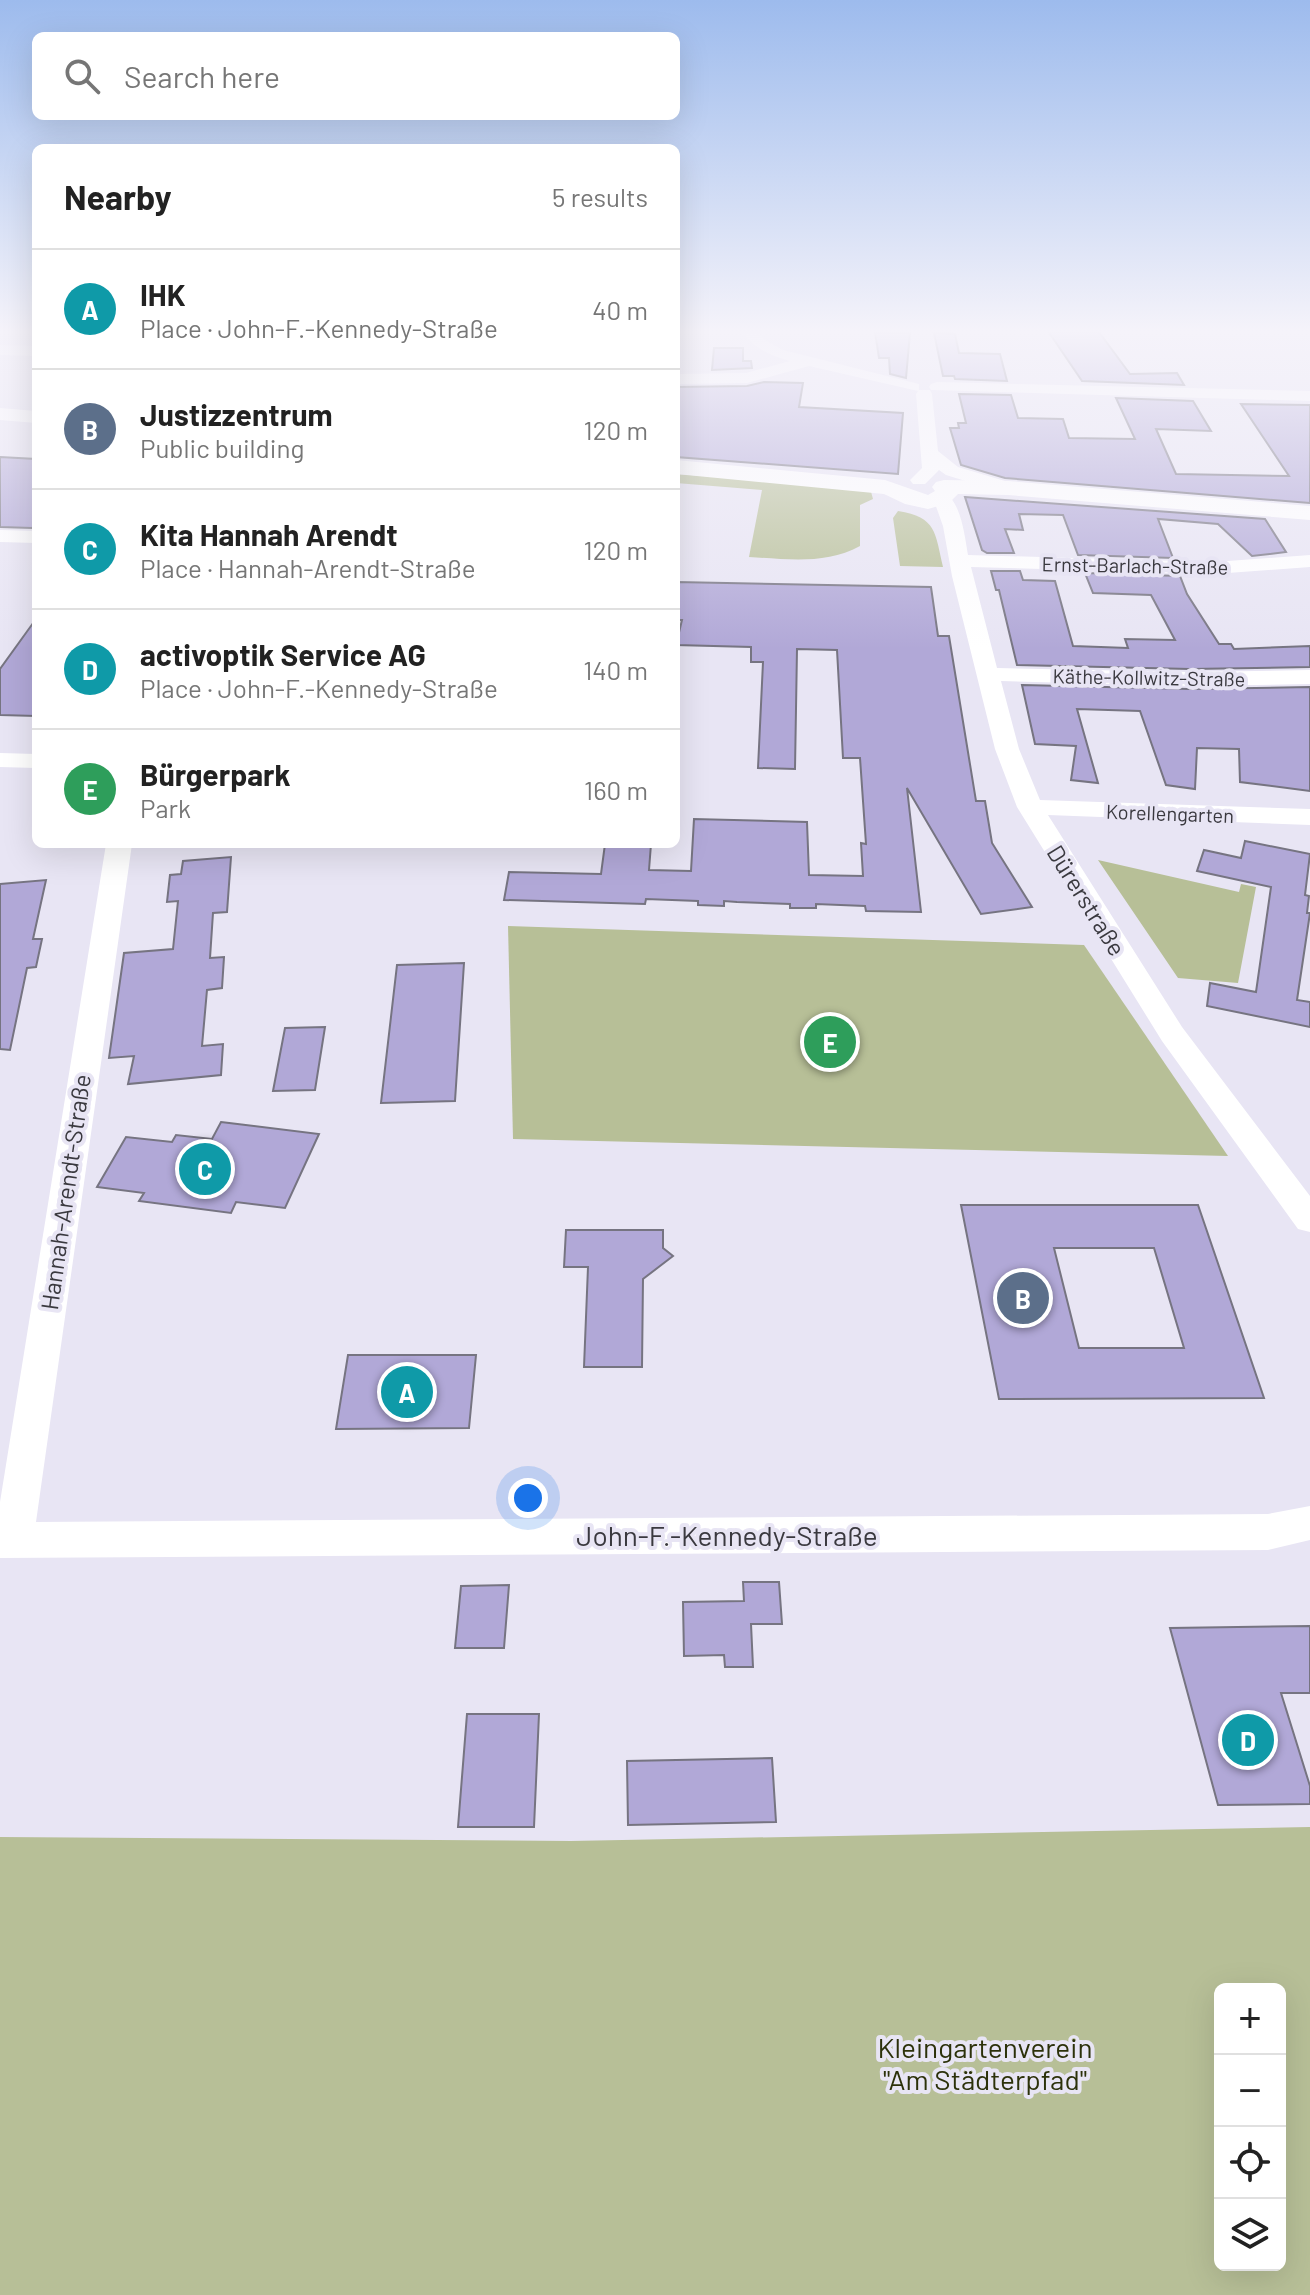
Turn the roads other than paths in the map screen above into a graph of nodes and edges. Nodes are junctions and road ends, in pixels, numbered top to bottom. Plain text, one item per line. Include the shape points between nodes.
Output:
1 (927, 435) edge
2 (680, 467) edge
3 (753, 473) junction
4 (929, 483) junction
5 (1092, 496) junction
6 (1310, 513) edge
7 (0, 536) edge
8 (32, 537) edge
9 (960, 561) junction
10 (1310, 561) edge
11 (987, 674) junction
12 (1310, 677) edge
13 (0, 760) edge
14 (32, 761) edge
15 (1030, 807) junction
16 (1310, 817) edge
17 (118, 848) edge
18 (1310, 1220) edge
19 (1310, 1523) edge
20 (7, 1540) edge

1 - 4 street
2 - 3 street
3 - 4 street
3 - 4 street
4 - 5 street
4 - 5 street
4 - 9 street, Dürerstraße via 955,537
5 - 6 street
7 - 8 street
9 - 10 street, Ernst-Barlach-Straße via 1214,568
9 - 11 street, Dürerstraße
11 - 12 street, Käthe-Kollwitz-Straße
11 - 15 street, Dürerstraße via 1007,749
13 - 14 street
15 - 16 street, Korellengarten
15 - 18 street, Dürerstraße via 1172,1034
17 - 20 street, Hannah-Arendt-Straße
19 - 20 street, John-F.-Kennedy-Straße via 1268,1532

